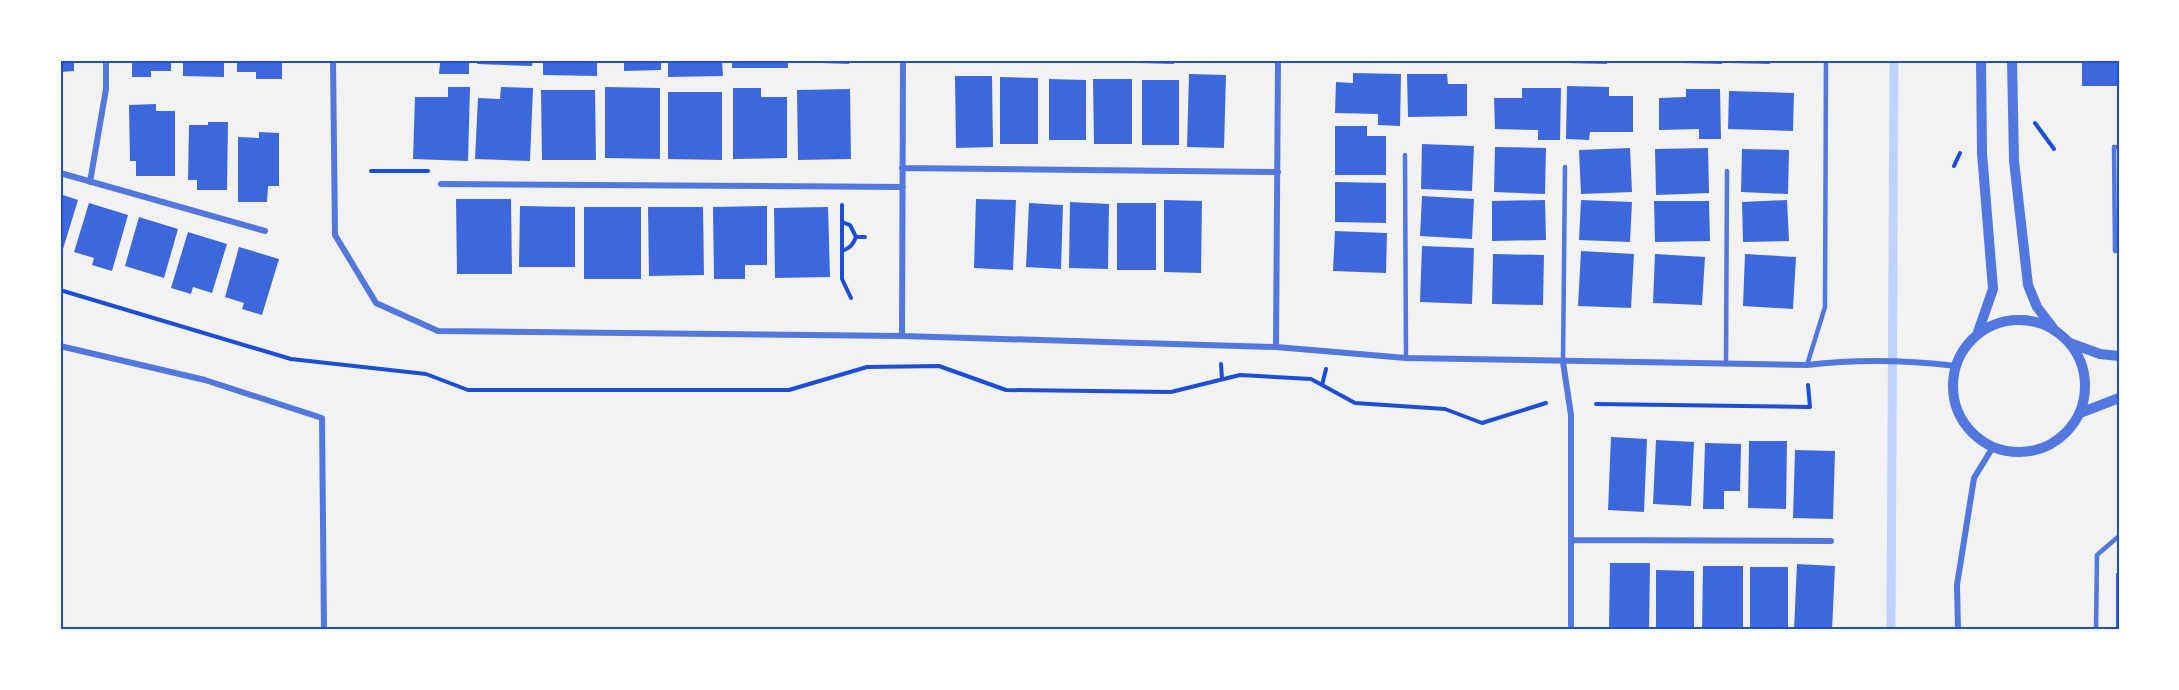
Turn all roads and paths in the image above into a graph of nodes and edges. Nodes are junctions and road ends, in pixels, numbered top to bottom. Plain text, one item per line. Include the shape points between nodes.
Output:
1 (106, 60) edge
2 (333, 60) edge
3 (903, 60) edge
4 (1278, 60) edge
5 (1826, 60) edge
6 (1982, 60) edge
7 (2012, 60) edge
8 (2119, 147) edge
9 (1405, 155) dead end
10 (1565, 167) dead end
11 (903, 168) junction
12 (371, 171) dead end
13 (1727, 171) dead end
14 (1278, 172) junction
15 (60, 174) edge
16 (90, 182) junction
17 (441, 184) joint
18 (903, 187) junction
19 (843, 198) dead end
20 (842, 222) junction
21 (265, 231) dead end
22 (856, 237) junction
23 (865, 237) dead end
24 (842, 251) junction
25 (2119, 251) edge
26 (60, 290) edge
27 (851, 298) dead end
28 (2055, 330) junction
29 (1977, 335) junction
30 (902, 336) junction
31 (2070, 343) junction
32 (60, 346) edge
33 (1276, 347) junction
34 (2119, 356) edge
35 (1406, 357) junction
36 (1221, 358) dead end
37 (1563, 362) junction
38 (1726, 363) junction
39 (1807, 364) junction
40 (1956, 366) junction
41 (1327, 368) dead end
42 (1222, 379) junction
43 (1808, 383) dead end
44 (1322, 385) junction
45 (2119, 398) edge
46 (1546, 403) dead end
47 (1596, 404) dead end
48 (2080, 413) junction
49 (1993, 447) junction
50 (2119, 536) edge
51 (1572, 540) junction
52 (1831, 541) dead end
53 (324, 630) edge
54 (1571, 630) edge
55 (1958, 630) edge
56 (2096, 630) edge

1 - 16 street via 106,89
2 - 30 street via 335,235 375,303 438,331
3 - 11 street
4 - 14 street
5 - 39 lane via 1825,307
6 - 29 street via 1982,153 1993,289
7 - 28 street via 2014,161 2028,285 2037,307
8 - 25 lane via 2114,147 2115,251
9 - 35 lane
10 - 37 lane
11 - 14 street
11 - 18 street
12 - 17 path via 440,171
13 - 38 lane
14 - 33 street
15 - 16 street
16 - 21 street
17 - 18 street
18 - 30 street
19 - 20 path
20 - 22 path via 850,225
20 - 24 path
22 - 23 path
22 - 24 path via 854,244
24 - 27 path via 842,279
26 - 42 path via 291,359 426,374 468,390 789,390 867,367 939,366 1006,390 1171,392
28 - 29 street via 2037,322 2015,320 1994,325
28 - 31 street
29 - 40 street
30 - 33 street
31 - 34 street
31 - 48 street via 2085,377
32 - 53 street via 205,380 322,418
33 - 35 street
35 - 37 street
36 - 42 path
37 - 38 street
37 - 51 street via 1571,415
38 - 39 street
39 - 40 street via 1840,361
40 - 49 street via 1955,405 1977,437
41 - 44 path
42 - 44 path via 1240,375 1311,379
43 - 47 path via 1810,406
44 - 46 path via 1355,403 1445,409 1482,423
45 - 48 street
48 - 49 street via 2061,437 2033,451 2012,452
49 - 55 street via 1974,478 1957,585
50 - 56 lane via 2097,555
51 - 52 street
51 - 54 street

